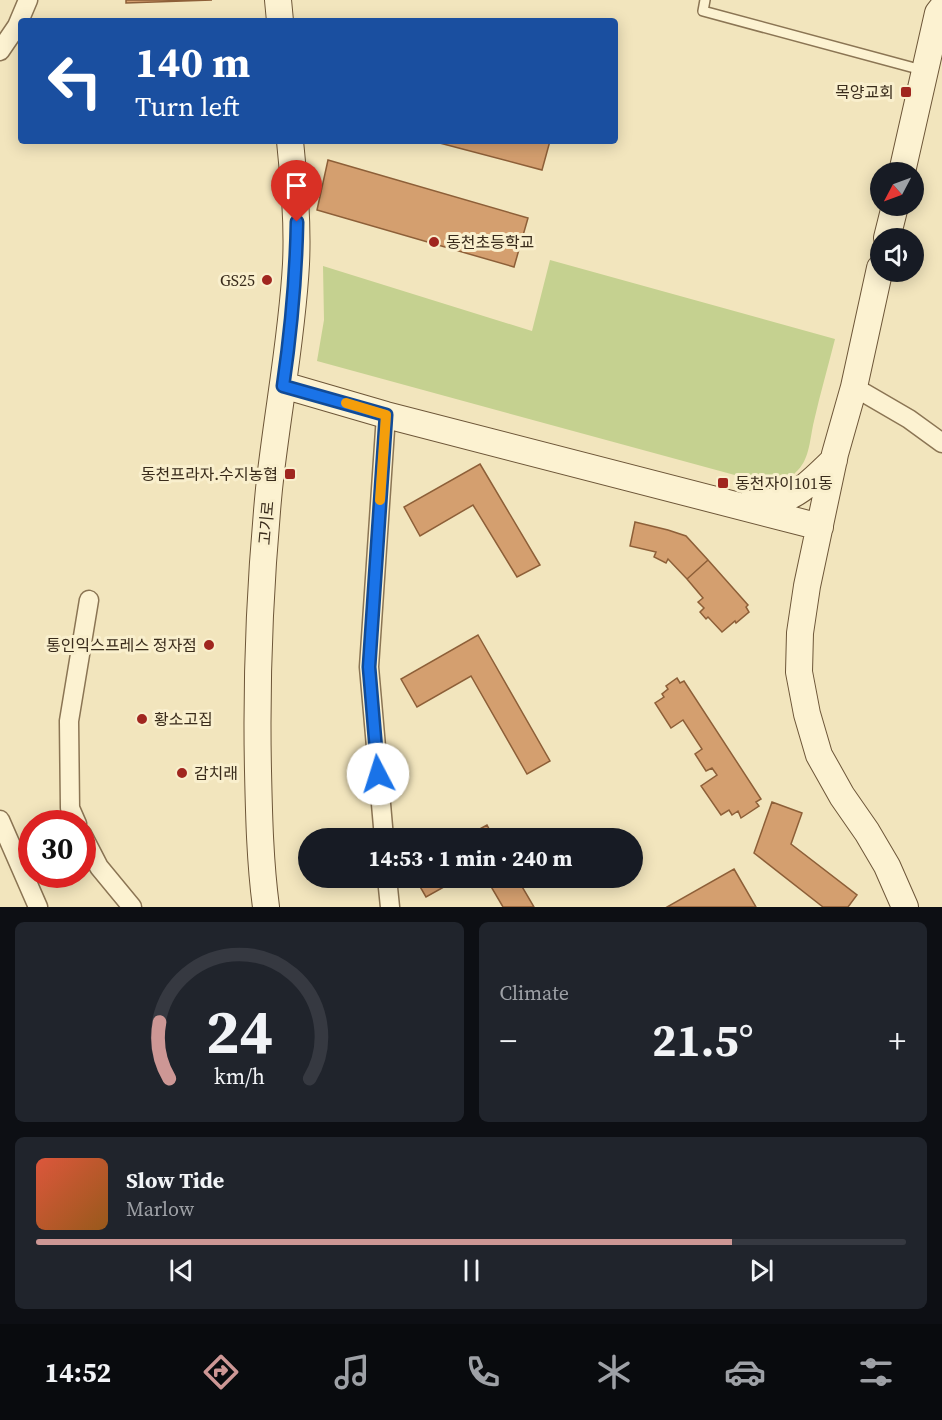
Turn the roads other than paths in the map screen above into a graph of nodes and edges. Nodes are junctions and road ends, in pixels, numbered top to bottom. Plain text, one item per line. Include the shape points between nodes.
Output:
1 (28, 0) edge
2 (278, 0) edge
3 (705, 0) edge
4 (942, 8) edge
5 (20, 18) edge
6 (280, 18) edge
7 (18, 24) edge
8 (0, 51) edge
9 (925, 71) junction
10 (290, 144) edge
11 (904, 162) edge
12 (877, 282) edge
13 (283, 386) junction
14 (854, 387) junction
15 (386, 415) junction
16 (942, 443) edge
17 (834, 460) junction
18 (738, 506) junction
19 (820, 527) junction
20 (89, 600) dead end
21 (71, 810) edge
22 (0, 820) edge
23 (383, 828) edge
24 (96, 861) edge
25 (388, 888) edge
26 (38, 907) edge
27 (132, 907) edge
28 (266, 907) edge
29 (390, 907) edge
30 (905, 907) edge

1 - 5 street
2 - 6 street
3 - 9 lane via 703,11
4 - 9 street
7 - 8 street
9 - 11 street
10 - 13 street, 고기로 via 296,263
12 - 14 street
13 - 15 street
13 - 28 street, 고기로 via 260,601 258,764
14 - 16 street
14 - 17 street
15 - 18 street
15 - 23 street via 369,667
17 - 18 street via 786,498
17 - 19 street
18 - 19 street
19 - 30 street via 800,633 799,672 807,714 819,756 887,866
20 - 21 street via 69,721
22 - 26 street
24 - 27 street
25 - 29 street

